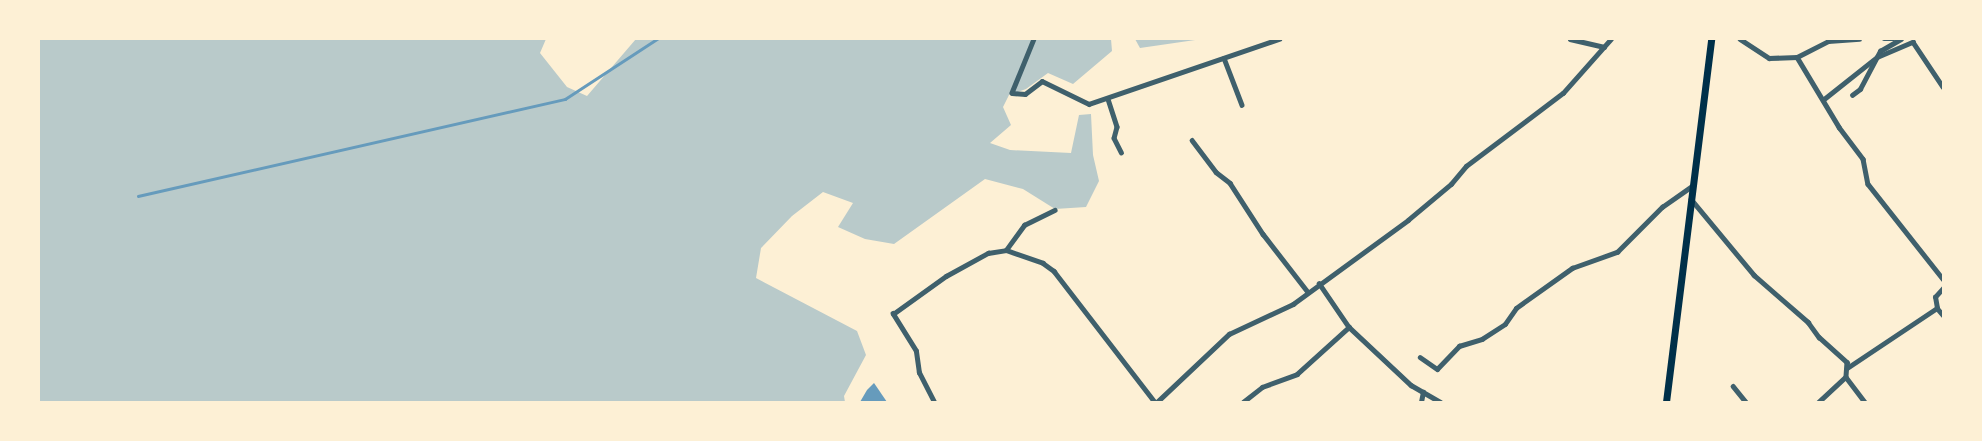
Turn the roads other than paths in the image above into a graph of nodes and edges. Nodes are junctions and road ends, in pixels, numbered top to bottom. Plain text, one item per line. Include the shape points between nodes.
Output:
1 (1034, 39) edge
2 (1279, 39) edge
3 (1570, 39) edge
4 (1611, 39) edge
5 (1711, 39) edge
6 (1740, 39) edge
7 (1859, 39) edge
8 (1884, 39) edge
9 (1894, 39) edge
10 (1901, 39) edge
11 (1604, 47) junction
12 (1797, 57) junction
13 (1877, 57) junction
14 (1224, 58) junction
15 (1943, 87) edge
16 (1852, 95) dead end
17 (1108, 99) junction
18 (1824, 99) junction
19 (1242, 105) dead end
20 (1192, 140) dead end
21 (1121, 152) dead end
22 (1693, 185) junction
23 (1691, 200) junction
24 (1055, 210) dead end
25 (1006, 250) junction
26 (1943, 279) edge
27 (1319, 283) junction
28 (1943, 288) edge
29 (1308, 292) junction
30 (1937, 308) junction
31 (1943, 315) edge
32 (1350, 327) junction
33 (1420, 357) dead end
34 (1847, 368) junction
35 (1846, 377) junction
36 (1733, 386) dead end
37 (1424, 392) junction
38 (934, 402) edge
39 (1156, 402) edge
40 (1243, 402) edge
41 (1421, 402) edge
42 (1440, 402) edge
43 (1666, 402) edge
44 (1746, 402) edge
45 (1819, 402) edge
46 (1865, 402) edge

1 - 17 street via 1012,94 1025,94 1042,81 1089,104
2 - 14 street
3 - 11 street
4 - 11 street
5 - 22 main road
6 - 12 street via 1769,58
7 - 12 street via 1828,42
8 - 9 street
10 - 13 street via 1880,51
11 - 27 street via 1564,93 1466,166 1451,184 1408,220
12 - 18 street
13 - 15 street via 1913,42
13 - 16 street via 1860,89
13 - 18 street
14 - 17 street
14 - 19 street
17 - 21 street via 1117,127 1114,138
18 - 26 street via 1839,127 1863,159 1868,184
20 - 29 street via 1216,172 1230,182 1263,234
22 - 23 main road
22 - 33 street via 1662,206 1617,252 1572,268 1516,308 1506,324 1482,339 1459,346 1437,369
23 - 34 street via 1754,275 1841,355
23 - 43 main road
24 - 25 street via 1024,225
25 - 38 street via 988,253 946,276 893,314 916,351 919,373
25 - 39 street via 1043,262 1054,271
27 - 29 street
27 - 32 street
28 - 30 street via 1935,297
29 - 39 street via 1294,304 1229,334
30 - 31 street
30 - 34 street
32 - 37 street via 1411,385
32 - 40 street via 1297,374 1262,387
34 - 35 street
35 - 45 street
35 - 46 street
36 - 44 street
37 - 41 street
37 - 42 street

